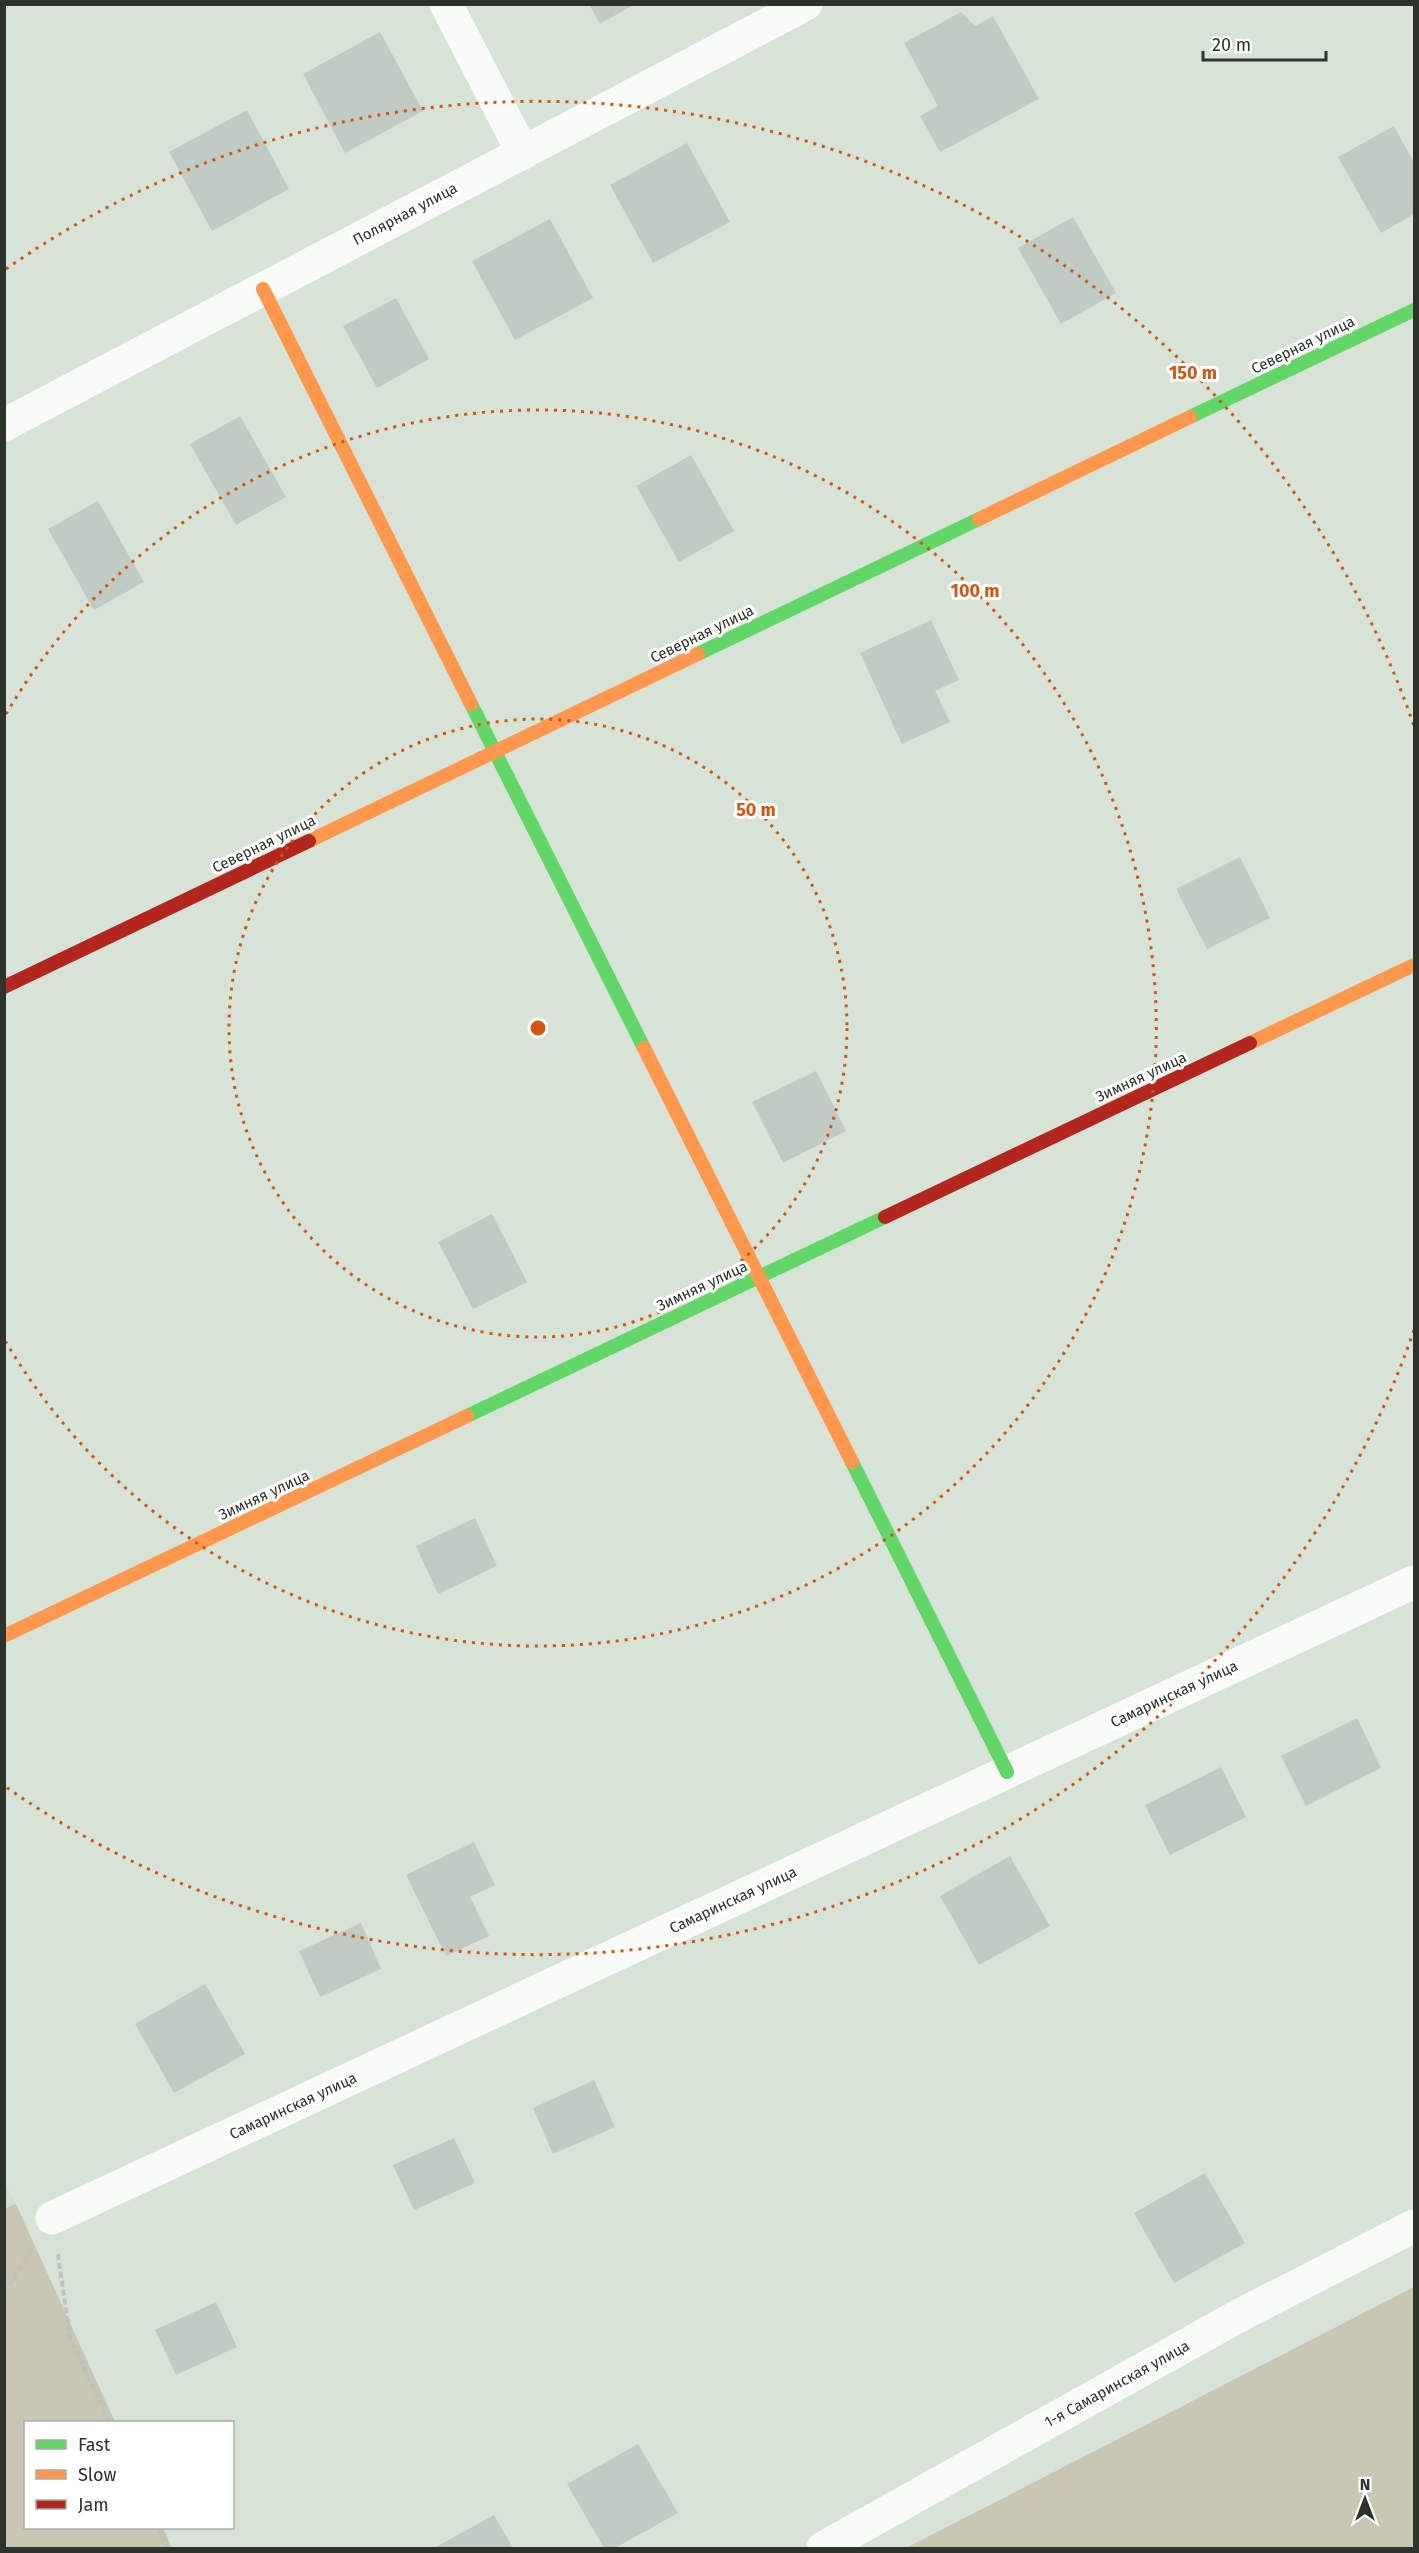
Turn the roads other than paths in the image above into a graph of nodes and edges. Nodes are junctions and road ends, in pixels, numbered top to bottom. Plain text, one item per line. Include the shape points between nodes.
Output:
1 (446, 4) edge
2 (806, 4) edge
3 (523, 153) junction
4 (263, 289) junction
5 (1414, 310) edge
6 (4, 425) edge
7 (495, 752) junction
8 (1414, 965) edge
9 (4, 987) edge
10 (759, 1278) junction
11 (1414, 1582) edge
12 (4, 1636) edge
13 (1007, 1772) junction
14 (52, 2218) road end
15 (1414, 2226) edge
16 (823, 2548) edge

1 - 3 street
2 - 3 street, Полярная улица
3 - 4 street, Полярная улица
4 - 6 street, Полярная улица
4 - 7 street
5 - 7 street, Северная улица
7 - 9 street, Северная улица
7 - 10 street
8 - 10 street, Зимняя улица
10 - 12 street, Зимняя улица
10 - 13 street
11 - 13 street, Самаринская улица
13 - 14 street, Самаринская улица
15 - 16 street, 1-я Самаринская улица via 1242,2314

